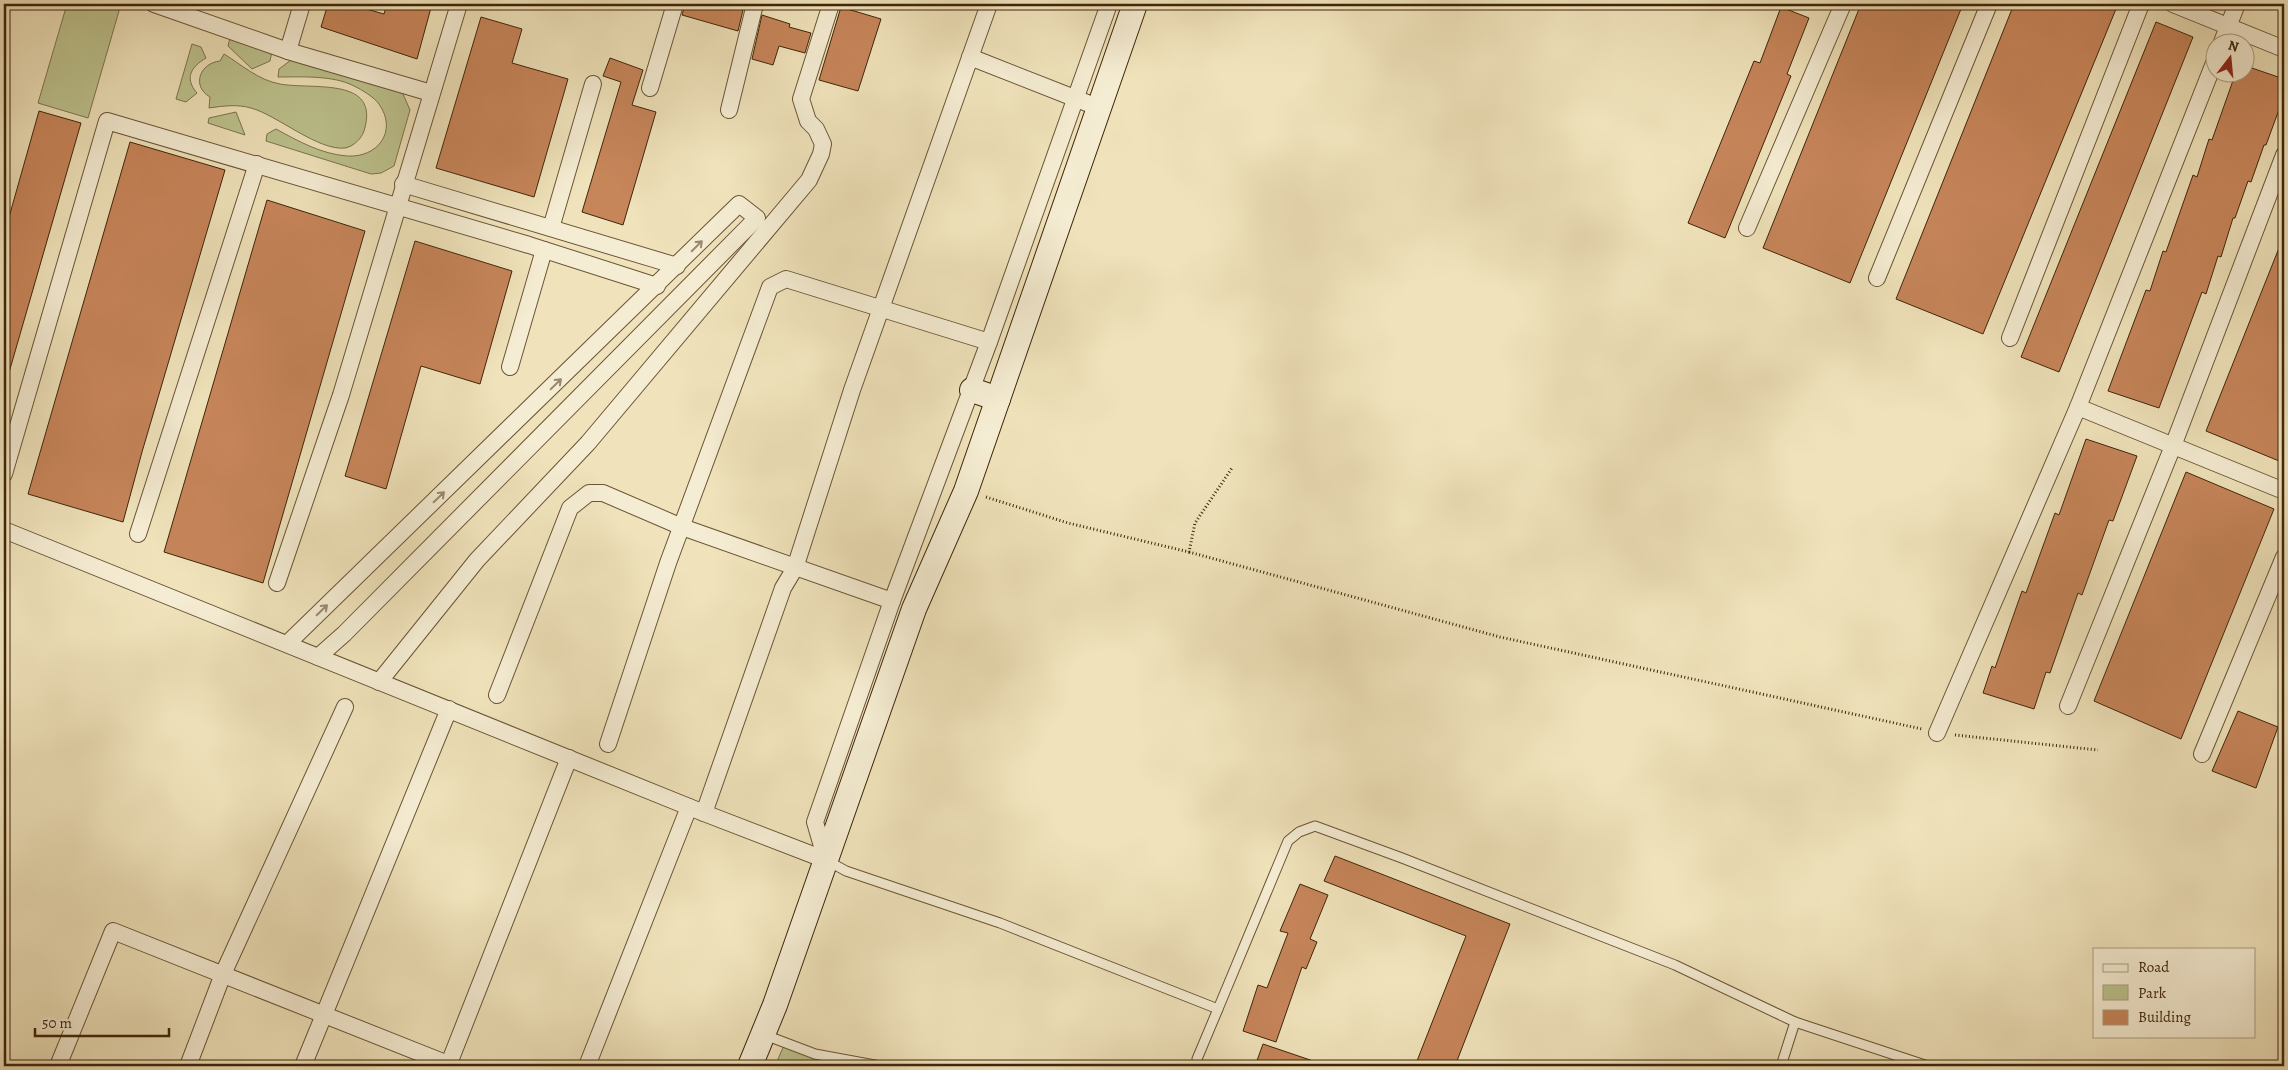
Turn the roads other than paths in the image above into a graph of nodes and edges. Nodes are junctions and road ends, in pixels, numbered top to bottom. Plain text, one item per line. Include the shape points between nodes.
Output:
1 (154, 4) edge
2 (302, 4) edge
3 (459, 4) edge
4 (675, 4) edge
5 (754, 4) edge
6 (830, 4) edge
7 (989, 4) edge
8 (1109, 4) edge
9 (1135, 4) edge
10 (1843, 4) edge
11 (1989, 4) edge
12 (2141, 4) edge
13 (2173, 4) edge
14 (2237, 4) edge
15 (2228, 26) junction
16 (2226, 32) edge
17 (2284, 49) edge
18 (288, 51) junction
19 (970, 57) junction
20 (2207, 82) edge
21 (593, 84) dead end
22 (650, 88) dead end
23 (431, 93) junction
24 (1076, 99) junction
25 (1099, 108) junction
26 (729, 110) dead end
27 (2284, 155) edge
28 (257, 164) junction
29 (403, 184) junction
30 (396, 206) junction
31 (552, 228) junction
32 (1747, 228) dead end
33 (544, 250) junction
34 (677, 266) junction
35 (1877, 278) dead end
36 (657, 286) junction
37 (881, 309) junction
38 (2010, 338) dead end
39 (989, 342) junction
40 (510, 367) dead end
41 (972, 390) junction
42 (998, 399) junction
43 (2078, 407) junction
44 (2173, 446) junction
45 (4, 474) edge
46 (2284, 491) edge
47 (682, 527) junction
48 (4, 530) edge
49 (138, 534) dead end
50 (2284, 557) edge
51 (795, 568) junction
52 (278, 583) dead end
53 (892, 601) junction
54 (287, 644) junction
55 (318, 657) junction
56 (379, 682) junction
57 (497, 695) dead end
58 (2068, 706) dead end
59 (345, 708) dead end
60 (449, 709) junction
61 (1937, 733) road end
62 (608, 744) dead end
63 (2202, 754) dead end
64 (569, 758) junction
65 (696, 810) junction
66 (826, 860) junction
67 (222, 974) junction
68 (1218, 1009) junction
69 (323, 1015) junction
70 (1795, 1022) junction
71 (762, 1034) junction
72 (1197, 1060) dead end
73 (58, 1066) edge
74 (188, 1066) edge
75 (303, 1066) edge
76 (450, 1066) edge
77 (587, 1066) edge
78 (750, 1066) edge
79 (880, 1066) edge
80 (1781, 1066) edge
81 (1928, 1066) edge

1 - 18 street
2 - 18 street
3 - 23 street
4 - 22 street
5 - 26 street
6 - 56 street via 802,99 808,121 824,144 808,180 588,442 476,560
7 - 19 street
8 - 24 street
9 - 25 street
10 - 32 street
11 - 35 street
12 - 38 street
13 - 15 street
14 - 15 street
15 - 16 street
15 - 17 street
18 - 23 street
19 - 24 street
19 - 37 street
20 - 43 street
21 - 31 street
23 - 29 street
24 - 25 street
24 - 39 street
25 - 42 street
27 - 44 street
28 - 30 street
28 - 45 street via 107,121
28 - 49 street
29 - 30 street
29 - 31 street
30 - 33 street
30 - 52 street via 341,395
31 - 34 street
33 - 36 street
33 - 40 street
34 - 36 street
34 -> 55 street via 739,204 757,218
54 -> 36 street
37 - 39 street
37 - 47 street via 786,279 770,287
37 - 51 street
39 - 41 street
41 - 42 street
41 - 53 street
42 - 66 street via 966,491 914,609
43 - 44 street
43 - 61 street
44 - 46 street
44 - 58 street
47 - 51 street
47 - 57 street via 604,494 589,493 570,508
47 - 62 street
48 - 54 street
50 - 63 street
51 - 53 street
51 - 65 street via 783,588
53 - 66 street via 815,822
54 - 55 street
55 - 56 street
56 - 60 street
59 - 67 street
60 - 64 street
60 - 69 street
64 - 65 street
64 - 76 street
65 - 66 street
65 - 77 street
66 - 68 lane via 846,871 1000,923
66 - 71 street
67 - 69 street
67 - 73 street via 113,931
67 - 74 street
68 - 70 lane via 1288,841 1299,832 1315,826 1675,965
68 - 72 lane
69 - 75 street
69 - 76 street
70 - 80 lane
70 - 81 lane
71 - 78 street
71 - 79 lane via 815,1054

